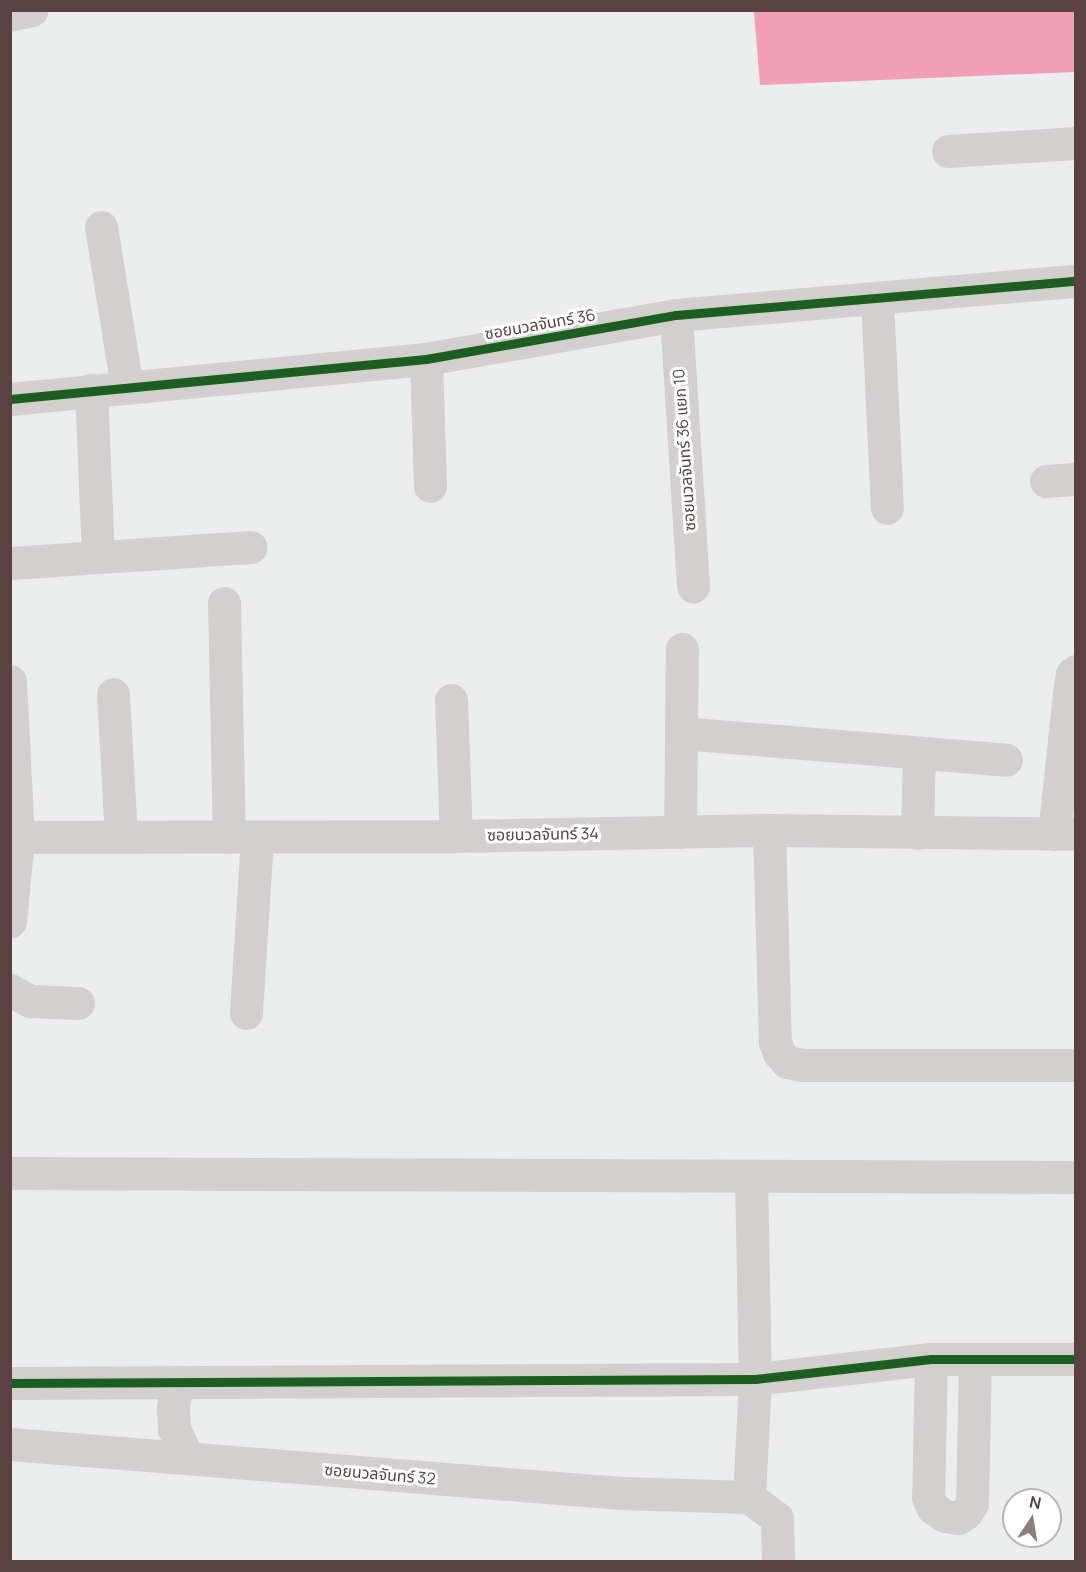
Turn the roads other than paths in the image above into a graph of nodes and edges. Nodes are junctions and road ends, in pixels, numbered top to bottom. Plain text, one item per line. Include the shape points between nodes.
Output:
1 (31, 10) edge
2 (10, 15) edge
3 (1076, 143) edge
4 (948, 151) dead end
5 (101, 227) dead end
6 (1076, 281) edge
7 (876, 298) junction
8 (676, 315) junction
9 (426, 359) junction
10 (127, 387) junction
11 (91, 390) junction
12 (10, 399) edge
13 (430, 486) dead end
14 (887, 508) dead end
15 (250, 547) dead end
16 (98, 555) junction
17 (10, 563) edge
18 (693, 586) dead end
19 (224, 603) dead end
20 (682, 649) dead end
21 (1076, 671) edge
22 (10, 681) edge
23 (113, 694) dead end
24 (451, 700) dead end
25 (681, 733) junction
26 (919, 753) junction
27 (1006, 760) dead end
28 (769, 830) junction
29 (680, 832) junction
30 (917, 833) junction
31 (1065, 834) edge
32 (456, 836) junction
33 (14, 837) edge
34 (121, 837) junction
35 (243, 837) junction
36 (10, 922) edge
37 (10, 990) edge
38 (78, 1003) dead end
39 (246, 1013) dead end
40 (1076, 1065) edge
41 (10, 1173) edge
42 (751, 1176) junction
43 (1076, 1177) edge
44 (931, 1359) junction
45 (975, 1359) junction
46 (1076, 1359) edge
47 (755, 1379) junction
48 (177, 1382) junction
49 (10, 1383) edge
50 (10, 1444) edge
51 (188, 1458) junction
52 (749, 1497) junction
53 (778, 1562) edge

1 - 2 street
3 - 4 street
5 - 10 street
6 - 7 street, ซอยนวลจันทร์ 36
7 - 8 street, ซอยนวลจันทร์ 36
7 - 14 street
8 - 9 street, ซอยนวลจันทร์ 36
8 - 18 street, ซอยนวลจันทร์ 36 แยก 10
9 - 10 street, ซอยนวลจันทร์ 36
9 - 13 street
10 - 11 street, ซอยนวลจันทร์ 36
11 - 12 street, ซอยนวลจันทร์ 36
11 - 16 street
15 - 16 street
16 - 17 street
19 - 35 street
20 - 25 street
21 - 31 street via 1070,685
22 - 33 street
23 - 34 street
24 - 32 street
25 - 26 street
25 - 29 street
26 - 27 street
26 - 30 street
28 - 29 street, ซอยนวลจันทร์ 34
28 - 30 street, ซอยนวลจันทร์ 34
28 - 40 street via 775,1042 787,1062
29 - 32 street, ซอยนวลจันทร์ 34
30 - 31 street, ซอยนวลจันทร์ 34
32 - 35 street, ซอยนวลจันทร์ 34
33 - 34 street, ซอยนวลจันทร์ 34
33 - 36 street
34 - 35 street, ซอยนวลจันทร์ 34
35 - 39 street
37 - 38 street via 30,1001
41 - 42 street
42 - 43 street
42 - 47 street
44 - 45 street
44 - 45 street via 928,1497 933,1508 958,1518 972,1503
44 - 47 street
45 - 46 street
47 - 48 street
47 - 52 street
48 - 49 street
48 - 51 street via 174,1429
50 - 51 street, ซอยนวลจันทร์ 32
51 - 52 street, ซอยนวลจันทร์ 32 via 621,1493
52 - 53 street via 777,1518

